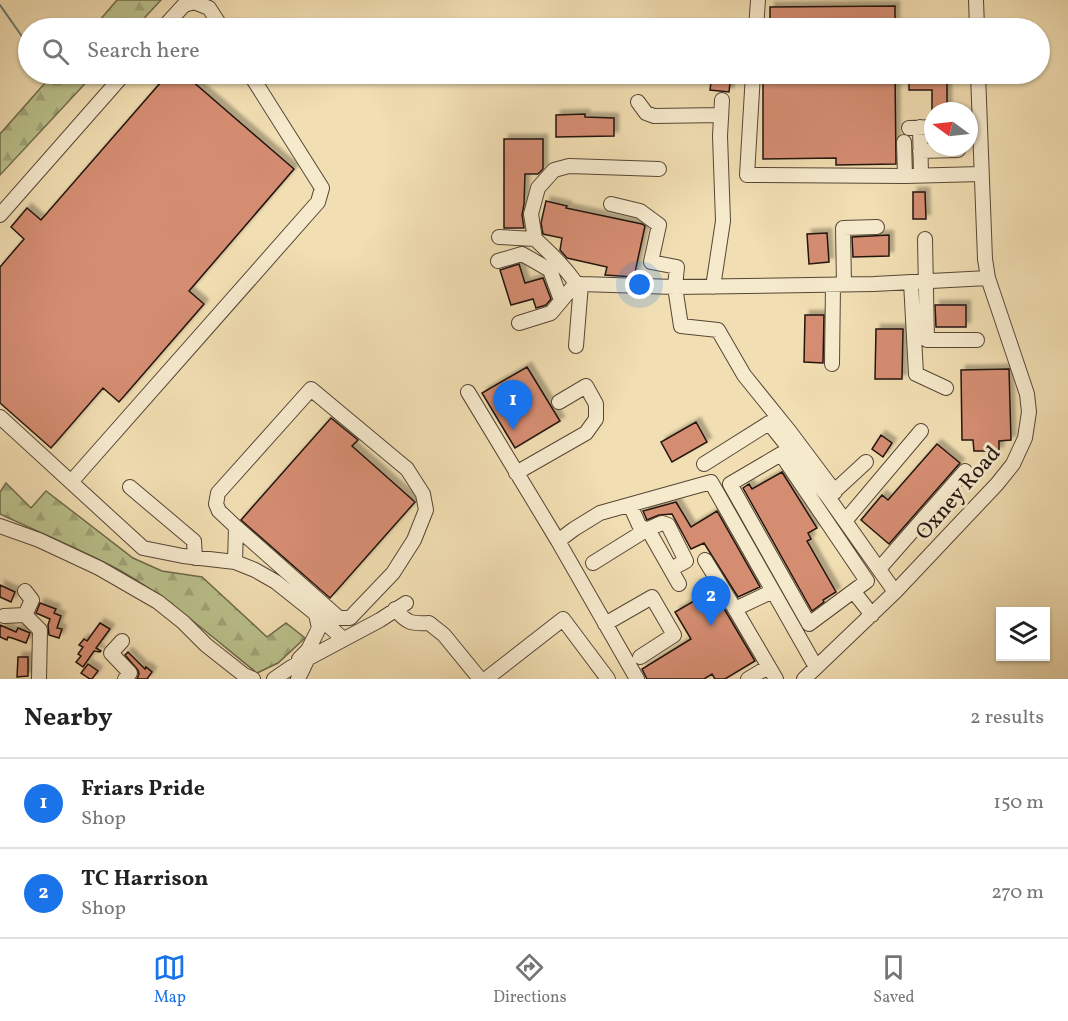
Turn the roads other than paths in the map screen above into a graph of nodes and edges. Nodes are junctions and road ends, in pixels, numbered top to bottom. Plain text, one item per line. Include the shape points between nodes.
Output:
1 (758, 0) edge
2 (976, 0) edge
3 (172, 18) edge
4 (216, 18) edge
5 (757, 18) edge
6 (976, 18) edge
7 (115, 84) edge
8 (256, 84) edge
9 (752, 84) edge
10 (978, 84) edge
11 (722, 100) dead end
12 (638, 102) dead end
13 (721, 115) junction
14 (921, 127) edge
15 (904, 142) dead end
16 (920, 151) junction
17 (924, 151) edge
18 (659, 169) dead end
19 (981, 174) junction
20 (905, 176) junction
21 (921, 176) junction
22 (611, 204) dead end
23 (0, 215) edge
24 (877, 227) dead end
25 (499, 237) dead end
26 (535, 239) junction
27 (925, 239) dead end
28 (498, 261) dead end
29 (988, 278) junction
30 (926, 281) junction
31 (911, 282) junction
32 (579, 283) junction
33 (839, 284) junction
34 (675, 287) junction
35 (713, 287) junction
36 (561, 300) junction
37 (519, 322) dead end
38 (977, 340) dead end
39 (576, 346) dead end
40 (832, 364) dead end
41 (946, 388) dead end
42 (468, 392) dead end
43 (559, 402) dead end
44 (0, 417) edge
45 (921, 431) dead end
46 (866, 462) dead end
47 (704, 464) dead end
48 (965, 471) dead end
49 (516, 473) junction
50 (71, 482) junction
51 (130, 487) dead end
52 (832, 495) junction
53 (630, 505) junction
54 (845, 521) junction
55 (0, 526) edge
56 (236, 527) junction
57 (646, 530) junction
58 (558, 541) junction
59 (189, 557) junction
60 (705, 560) dead end
61 (235, 562) junction
62 (593, 563) dead end
63 (670, 569) junction
64 (879, 569) junction
65 (679, 584) dead end
66 (25, 591) dead end
67 (773, 591) junction
68 (854, 592) junction
69 (895, 592) junction
70 (735, 609) junction
71 (316, 614) junction
72 (25, 615) junction
73 (872, 615) junction
74 (4, 616) dead end
75 (605, 624) junction
76 (343, 639) junction
77 (122, 641) dead end
78 (206, 645) junction
79 (640, 657) dead end
80 (768, 667) junction
81 (816, 667) junction
82 (294, 674) edge
83 (127, 676) edge
84 (39, 679) edge
85 (232, 679) edge
86 (253, 679) edge
87 (274, 679) edge
88 (480, 679) edge
89 (486, 679) edge
90 (608, 679) edge
91 (637, 679) edge
92 (748, 679) edge
93 (776, 679) edge
94 (804, 679) edge

1 - 5 street
2 - 6 street
3 - 4 street via 184,5 195,2 209,8
7 - 23 street
8 - 50 street via 322,188 318,202
9 - 20 street via 747,174
10 - 19 street, Oxney Road
11 - 13 street
12 - 13 street via 646,113 654,116
13 - 35 street via 723,221
14 - 16 street
15 - 20 street
16 - 17 street
16 - 21 street
18 - 26 street via 569,166 554,170 538,188 531,214
19 - 21 street
19 - 29 street, Oxney Road
20 - 21 street
22 - 34 street via 640,211 658,225 651,262 677,267
24 - 33 street via 843,228
25 - 26 street
26 - 32 street
27 - 30 street
28 - 36 street via 522,255 550,270
29 - 30 street
29 - 69 street, Oxney Road via 1027,394 1025,438 1013,464 997,484
30 - 31 street
30 - 38 street via 927,340
31 - 33 street
31 - 41 street via 916,374
32 - 34 street
32 - 36 street
32 - 39 street
33 - 35 street
33 - 40 street
34 - 35 street
34 - 52 street via 681,326 718,330 744,375 790,432
36 - 37 street via 551,313
42 - 49 street
43 - 49 street via 586,386 596,404 596,419 586,433
44 - 50 street
45 - 54 street
46 - 52 street
47 - 52 street via 769,423
48 - 64 street
49 - 58 street
50 - 59 street via 143,548
51 - 59 street via 194,541
52 - 54 street
53 - 57 street via 639,525
53 - 58 street via 600,513
53 - 67 street via 711,482
54 - 64 street
55 - 78 street via 99,568 158,602
56 - 56 street via 219,511 218,493 311,389 407,470 423,494 426,510 414,540 393,573 350,618 339,618
56 - 61 street
57 - 62 street
57 - 63 street
57 - 63 street via 662,523 668,525 686,561
58 - 75 street
59 - 61 street
60 - 70 street
61 - 71 street via 276,582
63 - 65 street
64 - 69 street
66 - 72 street via 32,600
67 - 70 street
67 - 81 street
68 - 68 street via 809,624 730,484 781,454 867,581
68 - 73 street
69 - 73 street, Oxney Road
70 - 80 street
71 - 76 street
71 - 82 street via 319,628
72 - 74 street
72 - 84 street via 40,630
73 - 81 street, Oxney Road
75 - 79 street via 652,597 674,635
75 - 91 street
76 - 82 street via 308,658
76 - 88 street via 400,606 405,621 429,623 444,635
77 - 83 street via 111,653
78 - 85 street
78 - 86 street
80 - 92 street
80 - 93 street
81 - 94 street, Oxney Road
82 - 87 street
89 - 90 street via 563,619

